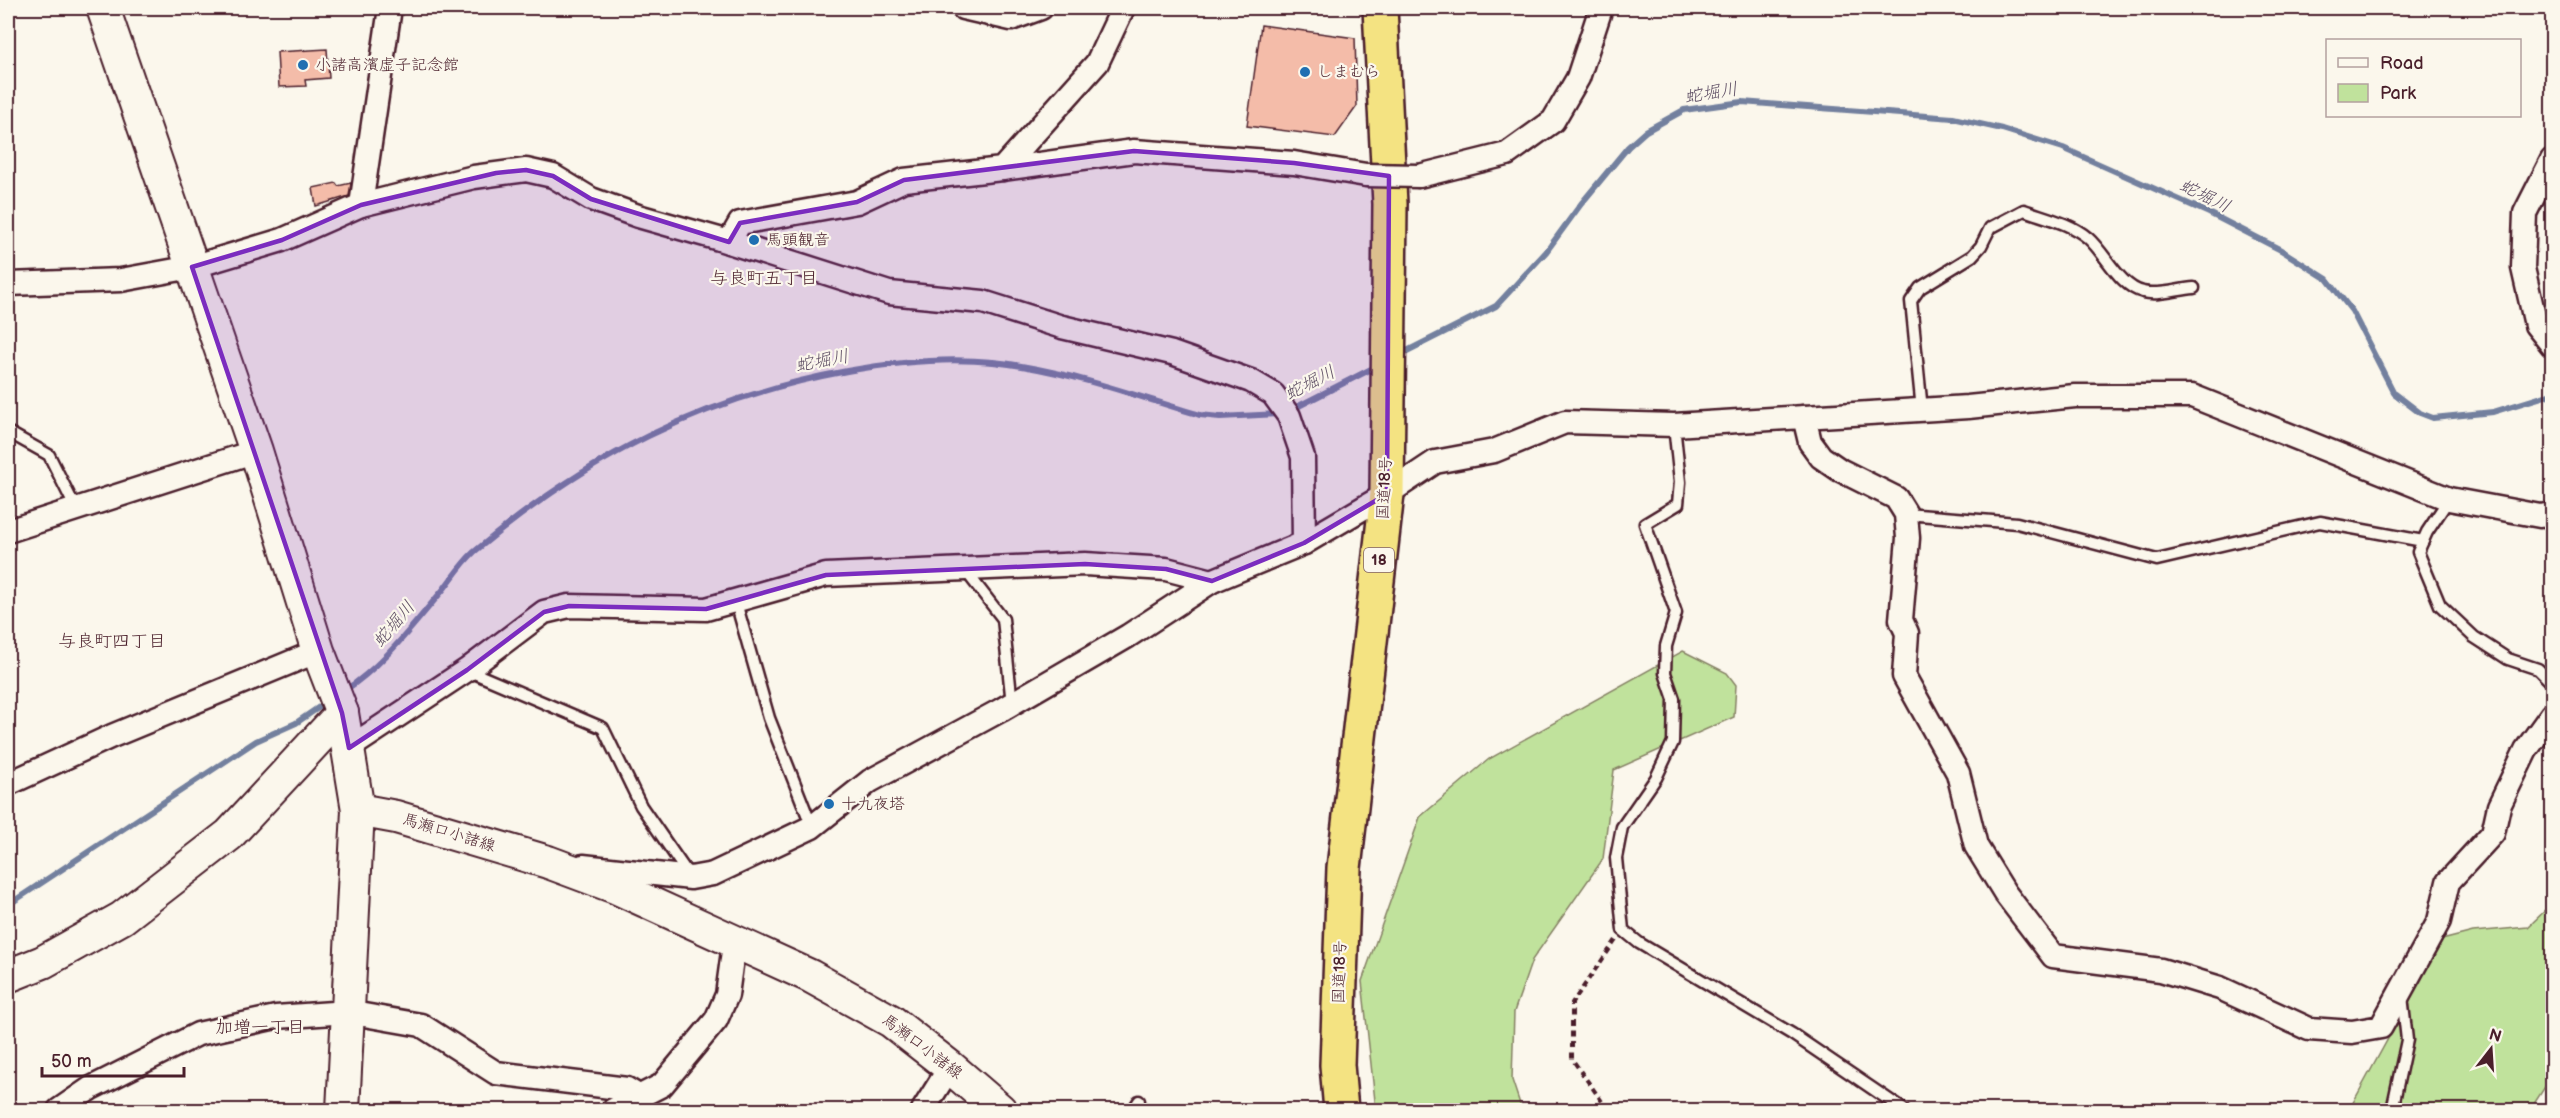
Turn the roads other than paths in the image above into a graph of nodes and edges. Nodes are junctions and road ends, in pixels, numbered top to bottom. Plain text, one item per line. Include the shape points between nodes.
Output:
1 (103, 8) edge
2 (390, 8) edge
3 (963, 8) edge
4 (1041, 8) edge
5 (1124, 8) edge
6 (1380, 8) edge
7 (1601, 8) edge
8 (2553, 160) edge
9 (1002, 169) junction
10 (361, 205) junction
11 (729, 242) junction
12 (192, 267) junction
13 (8, 284) edge
14 (2194, 288) dead end
15 (2553, 345) edge
16 (1922, 410) junction
17 (1804, 417) junction
18 (1674, 425) junction
19 (8, 432) edge
20 (256, 451) junction
21 (1387, 494) junction
22 (2449, 499) junction
23 (76, 509) junction
24 (1906, 514) junction
25 (2553, 514) edge
26 (8, 531) edge
27 (2423, 541) junction
28 (1304, 543) junction
29 (965, 569) junction
30 (1212, 581) junction
31 (735, 599) junction
32 (318, 651) junction
33 (467, 670) junction
34 (2553, 683) edge
35 (1012, 704) junction
36 (342, 713) junction
37 (2553, 714) edge
38 (349, 748) junction
39 (8, 784) edge
40 (358, 810) junction
41 (812, 827) junction
42 (548, 862) junction
43 (691, 878) junction
44 (734, 944) junction
45 (8, 976) edge
46 (2401, 990) junction
47 (347, 1012) junction
48 (950, 1067) junction
49 (641, 1104) edge
50 (59, 1110) edge
51 (343, 1110) edge
52 (613, 1110) edge
53 (923, 1110) edge
54 (1000, 1110) edge
55 (1341, 1110) edge
56 (1904, 1110) edge
57 (2392, 1110) edge

1 - 12 main road
2 - 10 street
3 - 4 street via 1011,19
5 - 9 street via 1097,63
6 - 21 highway, 国道18号 / 18 via 1390,204
7 - 9 street, bridge via 1578,78 1553,121 1507,153 1419,176 1366,175 1294,163 1134,151
8 - 15 street via 2525,213 2523,268 2536,325
9 - 11 street via 904,180 857,202 740,223
10 - 11 street via 474,177 526,170 553,176 591,199 638,216
10 - 12 street via 282,240
11 - 28 street via 889,293 983,302 1062,327 1172,353 1251,381 1273,394 1289,416 1303,457
12 - 13 street via 121,280
12 - 20 main road
14 - 16 lane via 2145,293 2127,286 2112,264 2073,227 2024,210 1990,228 1972,256 1920,288 1911,301
16 - 17 street
16 - 22 street via 2075,396 2192,396
17 - 18 street
17 - 24 street via 1810,442 1821,457 1896,498
18 - 21 street via 1565,422 1494,451 1435,462
18 - 56 lane via 1680,482 1678,504 1645,524 1676,613 1666,646 1665,673 1674,699 1673,742 1656,778 1622,827 1616,858 1623,930 1792,1034
19 - 23 lane via 49,455
20 - 23 street
20 - 32 main road
21 - 28 street
21 - 55 highway, 国道18号 / 18 via 1344,868 1337,1065
22 - 25 street via 2540,516
22 - 27 lane
23 - 26 street
24 - 27 lane via 2017,523 2157,560 2320,522
24 - 46 street via 1908,538 1901,620 1906,633 1904,676 1958,773 1976,846 2004,893 2053,956 2161,970 2220,988 2308,1029 2352,1032 2381,1027
27 - 34 lane via 2418,552 2440,605 2474,638 2508,659 2538,669
28 - 30 street
29 - 30 street via 1085,564 1166,569
29 - 31 street via 826,575
29 - 35 lane via 1003,619
30 - 35 street
31 - 33 street via 706,609 569,606 544,612
31 - 41 lane via 769,718
32 - 36 main road
32 - 39 street via 112,736
33 - 38 street
33 - 43 lane via 603,729 641,806
35 - 41 street via 870,781
36 - 38 main road
36 - 45 main road via 229,835 122,918 43,962
37 - 46 street via 2526,750 2499,806 2493,833 2448,882 2439,921
38 - 40 main road
40 - 42 main road, 馬瀬口小諸線 via 396,817
40 - 47 main road
41 - 43 street via 713,874
42 - 43 street
42 - 44 main road, 馬瀬口小諸線 via 615,887
44 - 48 main road, 馬瀬口小諸線 via 810,976 891,1021
44 - 49 street via 727,995 716,1020 662,1085
46 - 57 lane via 2407,1040
47 - 49 street via 421,1025 496,1073 627,1089
47 - 50 street via 276,1017 198,1034 91,1088
47 - 51 main road
48 - 53 street
48 - 54 main road, 馬瀬口小諸線
49 - 52 street

